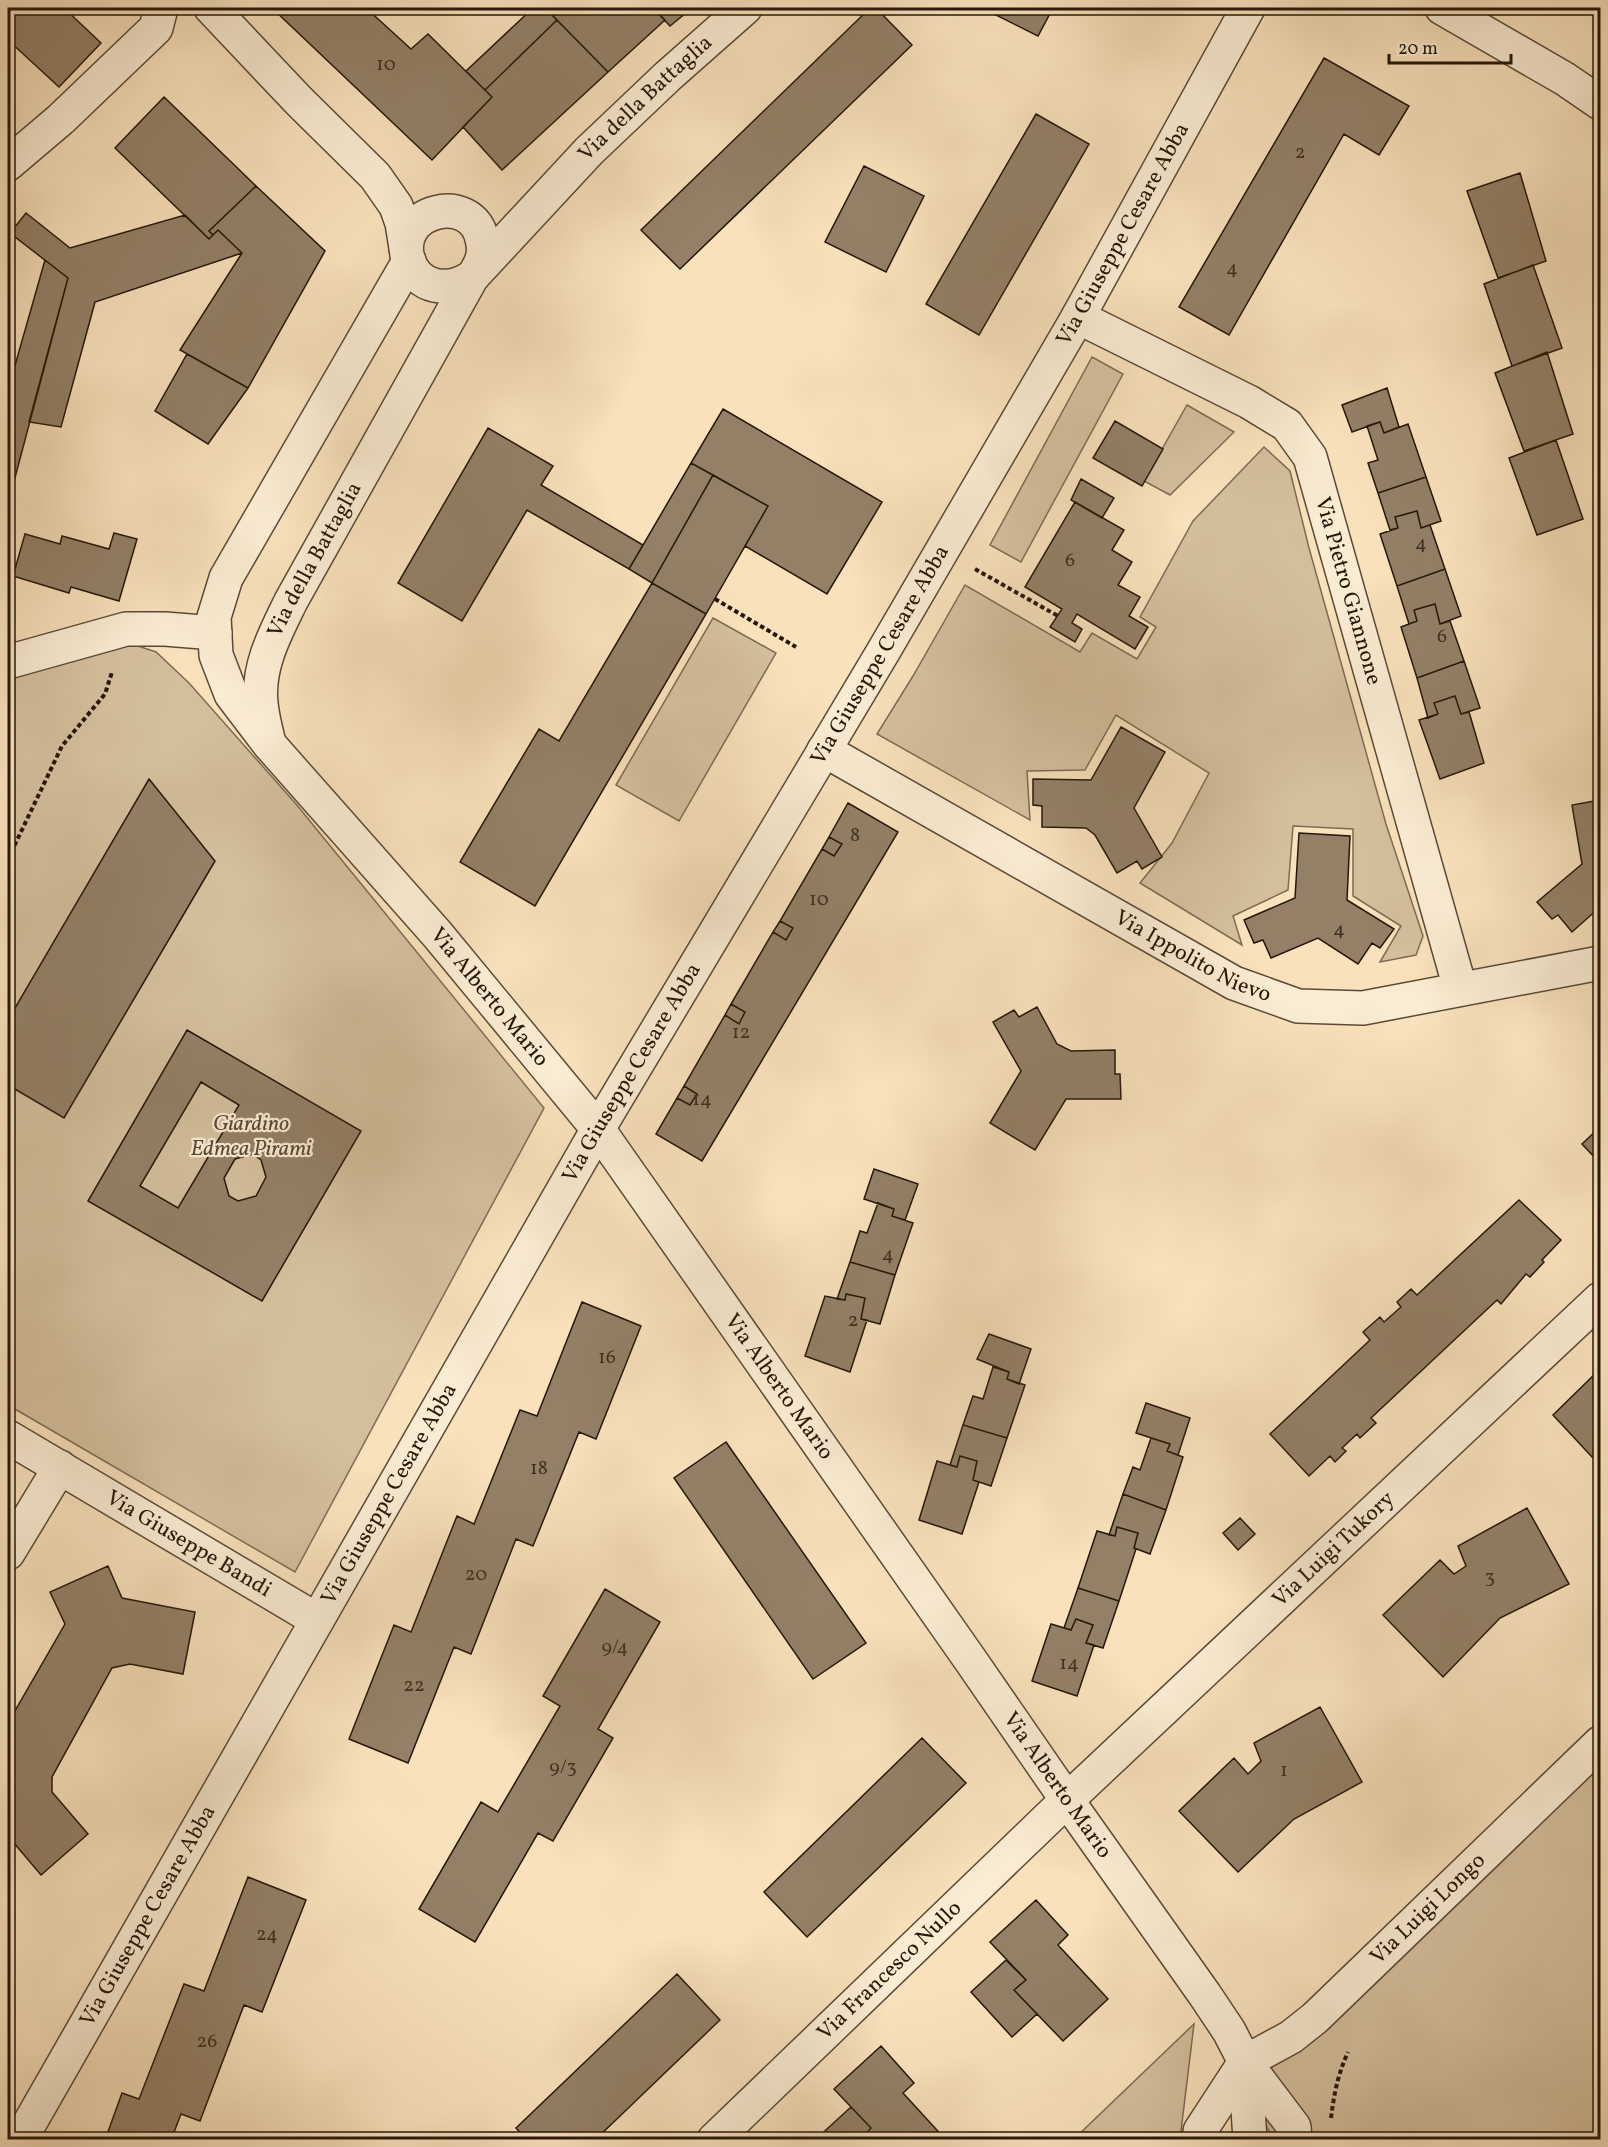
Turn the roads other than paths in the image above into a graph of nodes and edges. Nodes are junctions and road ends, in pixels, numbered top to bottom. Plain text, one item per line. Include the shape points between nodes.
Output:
1 (161, 8) edge
2 (211, 8) edge
3 (745, 8) edge
4 (1248, 8) edge
5 (1442, 8) edge
6 (1600, 103) edge
7 (8, 164) edge
8 (375, 176) junction
9 (549, 193) junction
10 (452, 214) junction
11 (408, 255) junction
12 (474, 274) junction
13 (1078, 317) junction
14 (215, 633) junction
15 (8, 662) edge
16 (269, 744) junction
17 (824, 750) junction
18 (1600, 963) edge
19 (1460, 988) junction
20 (597, 1129) junction
21 (1600, 1299) edge
22 (8, 1437) edge
23 (60, 1467) junction
24 (8, 1553) edge
25 (317, 1620) junction
26 (1600, 1743) edge
27 (1067, 1800) junction
28 (1245, 2062) junction
29 (20, 2139) edge
30 (714, 2139) edge
31 (1200, 2139) edge
32 (1250, 2139) edge
33 (1295, 2139) edge

1 - 7 street via 156,28
2 - 8 street
3 - 9 street, Via della Battaglia via 652,91
4 - 13 street, Via Giuseppe Cesare Abba
5 - 6 street
8 - 10 street via 413,199
8 - 11 street via 396,206
9 - 10 street, Via della Battaglia via 512,209
9 - 12 street, Via della Battaglia
10 - 11 street, Via della Battaglia via 422,218 411,231
10 - 12 street, Via della Battaglia via 477,227 483,241 483,256
11 - 12 street, Via della Battaglia via 420,278 440,287 460,284
11 - 14 street, Via della Battaglia via 226,578 214,617
12 - 16 street, Via della Battaglia via 271,642 260,701
13 - 17 street, Via Giuseppe Cesare Abba
13 - 19 street, Via Pietro Giannone via 1249,402 1287,425 1310,457
14 - 15 street via 126,629
14 - 16 street, Via della Battaglia via 216,655 231,694
16 - 20 street, Via Alberto Mario via 436,934
17 - 19 street, Via Ippolito Nievo via 1234,982 1298,1006 1363,1008
17 - 20 street, Via Giuseppe Cesare Abba
18 - 19 street, Via Ippolito Nievo
20 - 25 street, Via Giuseppe Cesare Abba
20 - 27 street, Via Alberto Mario
21 - 27 street, Via Luigi Tukory
22 - 23 street, Via Giuseppe Bandi
23 - 24 street
23 - 25 street, Via Giuseppe Bandi
25 - 29 street, Via Giuseppe Cesare Abba
26 - 28 street, Via Luigi Longo via 1315,2018 1291,2037
27 - 28 street, Via Alberto Mario via 1206,1995
27 - 30 street, Via Francesco Nullo
28 - 31 street via 1200,2131
28 - 32 street, Via Alberto Mario
28 - 33 street, Via Alberto Mario via 1294,2127

